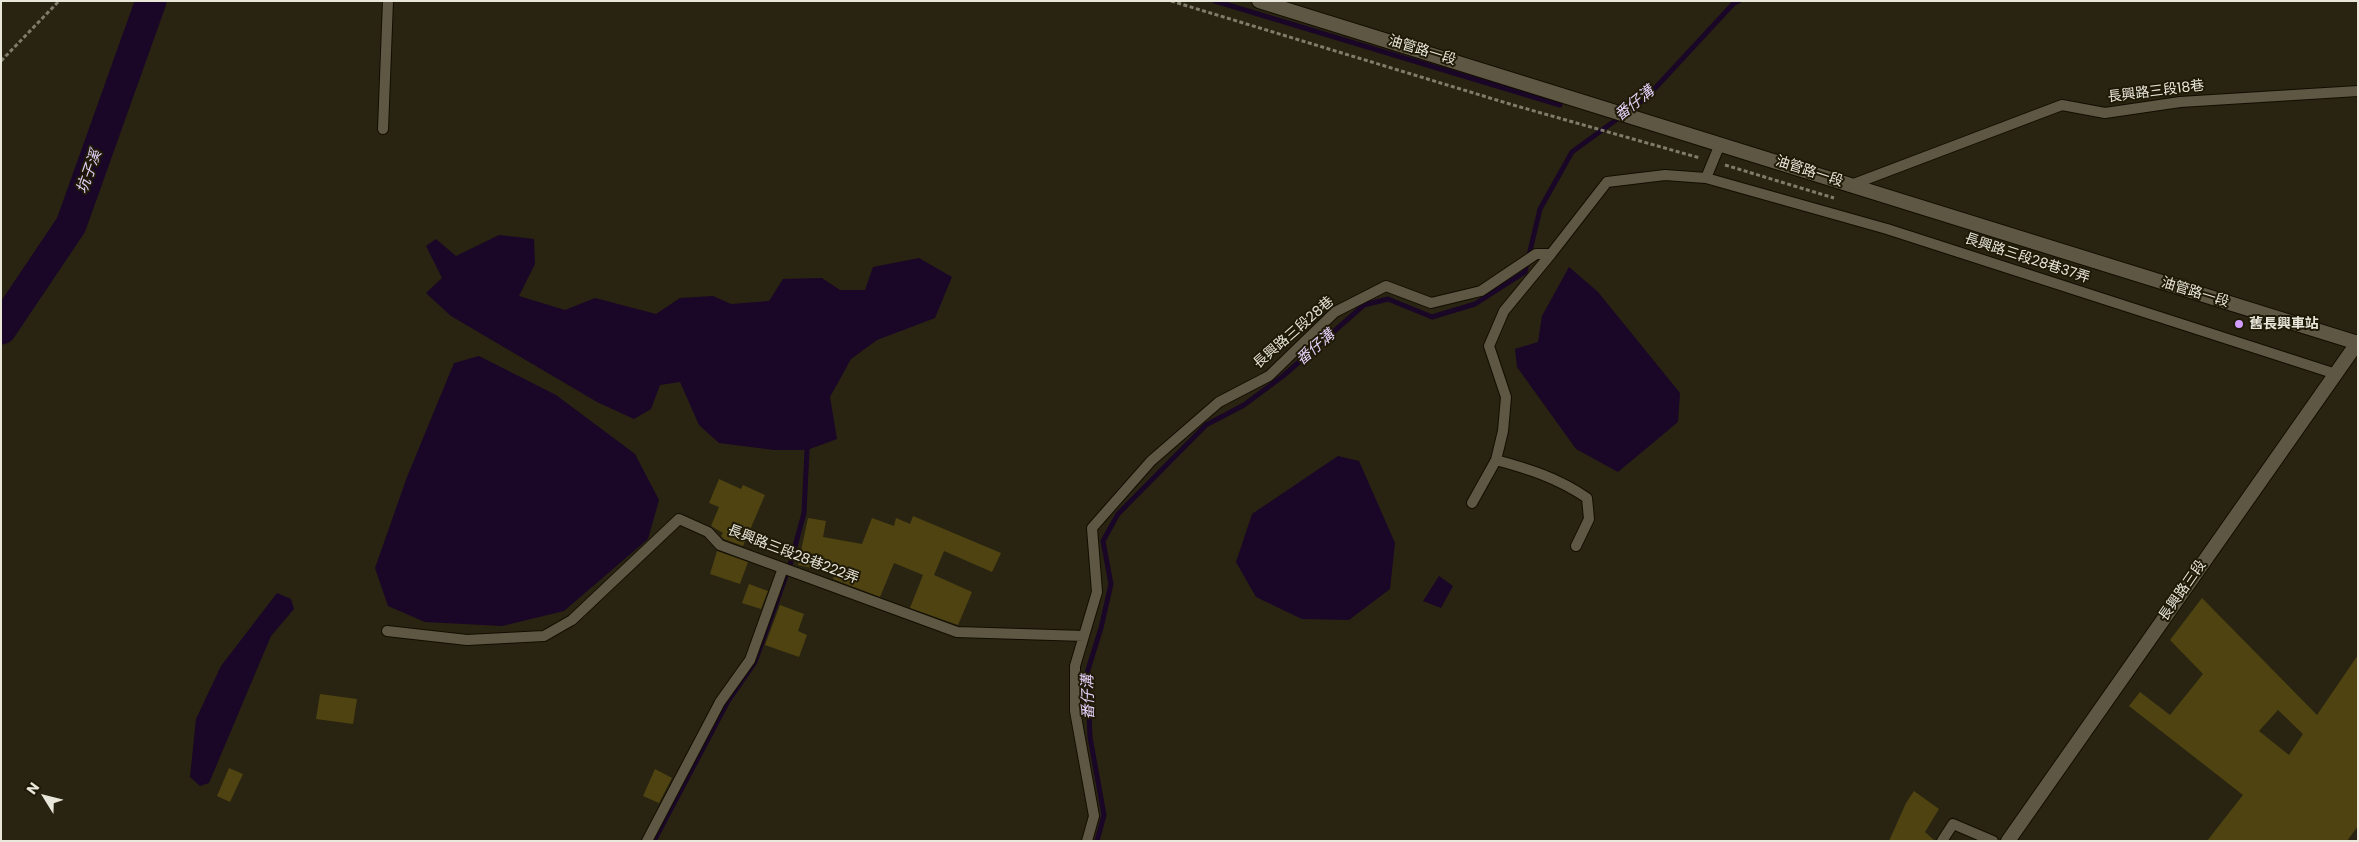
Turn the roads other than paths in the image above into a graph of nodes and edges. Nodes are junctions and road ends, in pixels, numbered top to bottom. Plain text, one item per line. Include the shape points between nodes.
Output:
1 (388, 1) edge
2 (1259, 1) edge
3 (1287, 5) edge
4 (2358, 91) edge
5 (383, 130) dead end
6 (1720, 144) junction
7 (1706, 178) junction
8 (1852, 185) junction
9 (1551, 254) junction
10 (2358, 343) edge
11 (2336, 374) junction
12 (1496, 460) junction
13 (1472, 503) dead end
14 (1576, 546) dead end
15 (783, 568) junction
16 (386, 631) dead end
17 (1084, 636) junction
18 (647, 841) edge
19 (1087, 841) edge
20 (1942, 841) edge
21 (1992, 841) edge
22 (2008, 841) edge

1 - 5 lane
2 - 3 street, 油管路一段
3 - 6 street, 油管路一段
4 - 8 lane, 長興路三段18巷 via 2190,101 2105,113 2062,105
6 - 7 lane
6 - 8 street, 油管路一段
7 - 9 lane via 1665,175 1607,182
7 - 11 lane, 長興路三段28巷37弄 via 1887,228
8 - 10 street, 油管路一段
9 - 12 lane via 1504,311 1489,346 1506,397
9 - 17 lane, 長興路三段28巷 via 1536,254 1481,291 1431,303 1386,286 1335,312 1269,376 1219,402 1151,461 1092,528 1097,592
10 - 11 street, 長興路三段
11 - 22 street, 長興路三段
12 - 13 lane
12 - 14 lane via 1542,473 1568,484 1587,498 1590,519
15 - 16 lane, 長興路三段28巷222弄 via 720,544 708,532 679,519 572,620 544,636 467,640
15 - 17 lane, 長興路三段28巷222弄 via 958,632
15 - 18 lane via 750,660 720,702
17 - 19 lane, 長興路三段28巷 via 1075,666 1075,711 1094,816
20 - 21 lane via 1953,824

